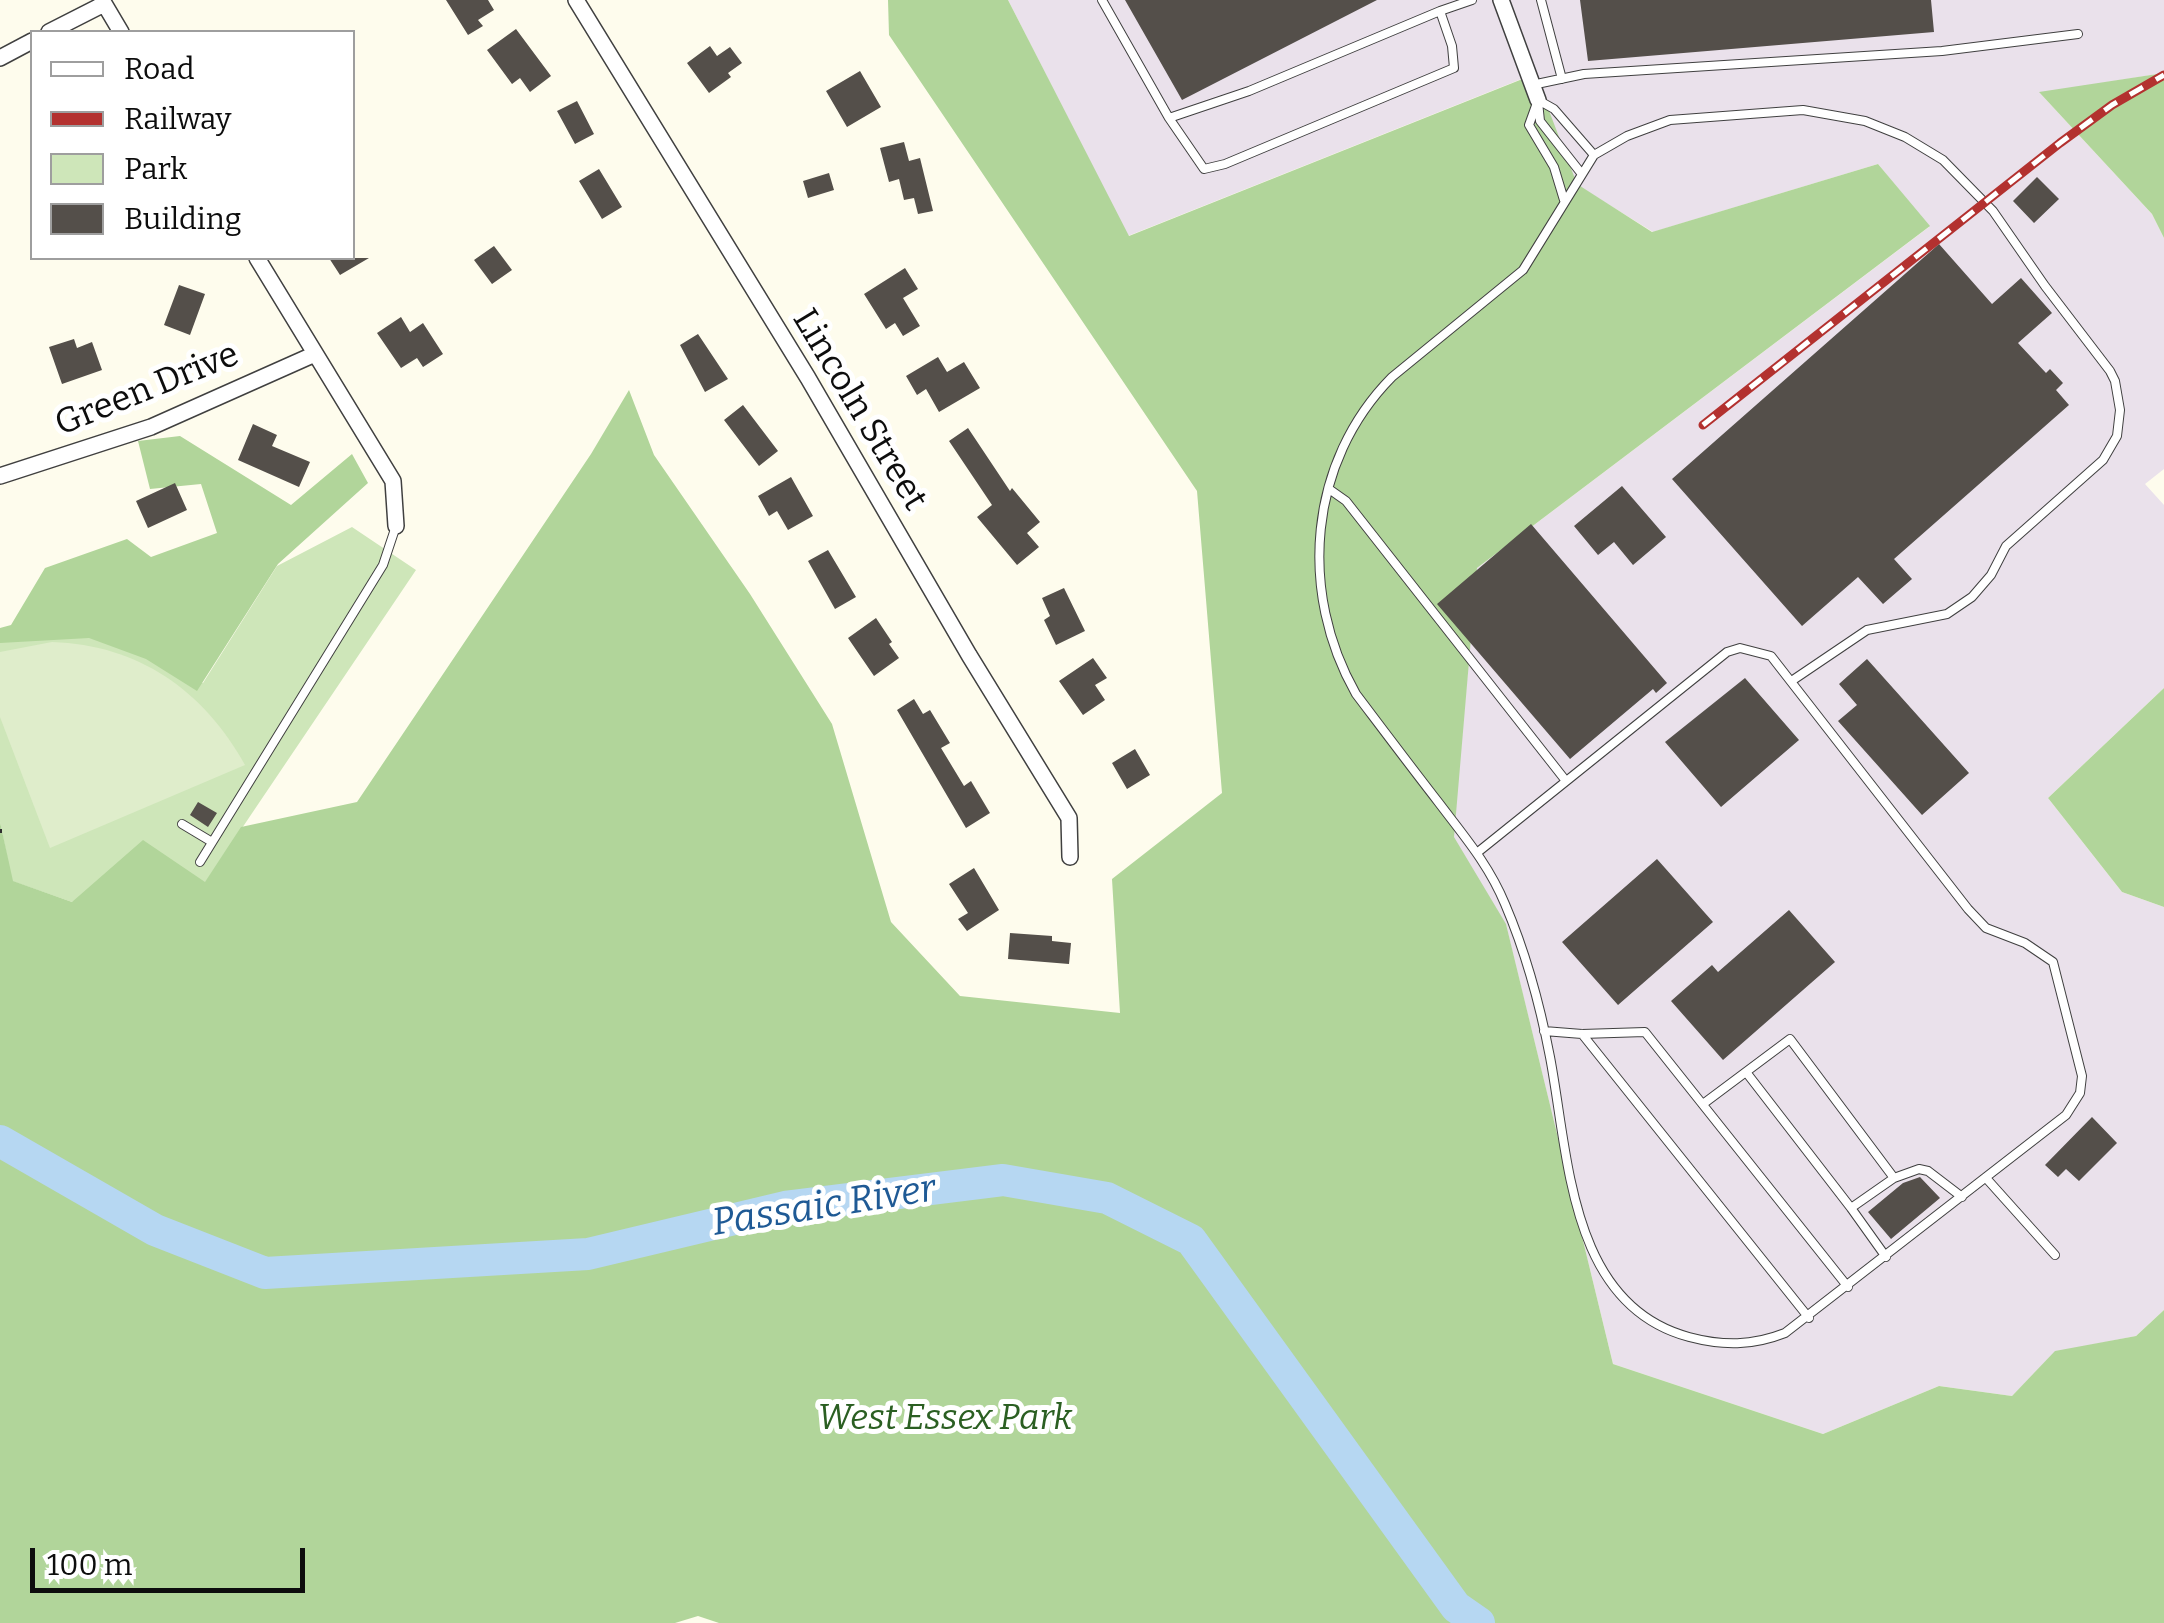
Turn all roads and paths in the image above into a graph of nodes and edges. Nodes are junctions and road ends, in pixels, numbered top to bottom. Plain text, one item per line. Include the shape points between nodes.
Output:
1 (576, 0) edge
2 (1102, 0) edge
3 (1472, 0) edge
4 (1501, 0) edge
5 (1541, 0) edge
6 (103, 2) edge
7 (1440, 11) junction
8 (52, 30) edge
9 (121, 30) edge
10 (2078, 34) dead end
11 (30, 42) edge
12 (0, 58) edge
13 (1562, 79) junction
14 (1535, 93) junction
15 (1169, 118) junction
16 (1594, 154) junction
17 (1581, 173) junction
18 (1564, 202) junction
19 (258, 260) edge
20 (315, 354) junction
21 (0, 476) edge
22 (1329, 489) junction
23 (396, 526) joint
24 (1793, 680) junction
25 (1566, 781) junction
26 (182, 824) dead end
27 (212, 842) junction
28 (1478, 852) junction
29 (1070, 856) dead end
30 (200, 862) dead end
31 (1544, 1032) junction
32 (1582, 1034) junction
33 (1746, 1072) junction
34 (1703, 1104) junction
35 (1894, 1178) junction
36 (1986, 1178) junction
37 (1962, 1197) junction
38 (1851, 1208) junction
39 (2055, 1255) dead end
40 (1886, 1257) junction
41 (1848, 1287) junction
42 (1809, 1318) junction

1 - 29 street, Lincoln Street via 1069,818
2 - 15 lane
3 - 7 lane
4 - 14 street
5 - 13 lane
6 - 8 street
6 - 9 street
7 - 15 lane
7 - 15 lane via 1454,68 1225,164 1204,169
10 - 13 lane via 1942,51
11 - 12 street
13 - 14 lane
14 - 16 lane
14 - 17 lane via 1540,121
14 - 18 lane via 1529,125
16 - 17 lane
16 - 24 lane via 1670,120 1762,112 1840,115 1905,137 1943,160 1993,210 2116,380 2119,423 2112,449 2006,546 1972,597 1948,614 1867,630
17 - 18 lane
18 - 22 lane via 1523,270 1376,393 1349,435
19 - 20 street
20 - 21 street, Green Drive via 151,428
20 - 23 street via 393,481
22 - 25 lane via 1346,501
22 - 28 lane via 1318,536 1320,591 1333,646 1356,694
23 - 27 lane via 382,565
24 - 25 lane via 1771,656 1740,648 1727,652
24 - 36 lane via 1968,909 1986,928 2043,952 2058,973 2082,1076 2080,1093 2066,1115
25 - 28 lane
26 - 27 lane
27 - 30 lane
28 - 31 lane via 1506,906
31 - 32 lane
31 - 42 lane via 1584,1232 1635,1312 1680,1334 1729,1344 1765,1341
32 - 34 lane via 1645,1032
32 - 42 lane
33 - 34 lane
33 - 35 lane via 1790,1040
33 - 38 lane
34 - 41 lane
35 - 37 lane via 1928,1171
35 - 38 lane
36 - 37 lane
36 - 39 lane
37 - 40 lane
38 - 40 lane
40 - 41 lane
41 - 42 lane

